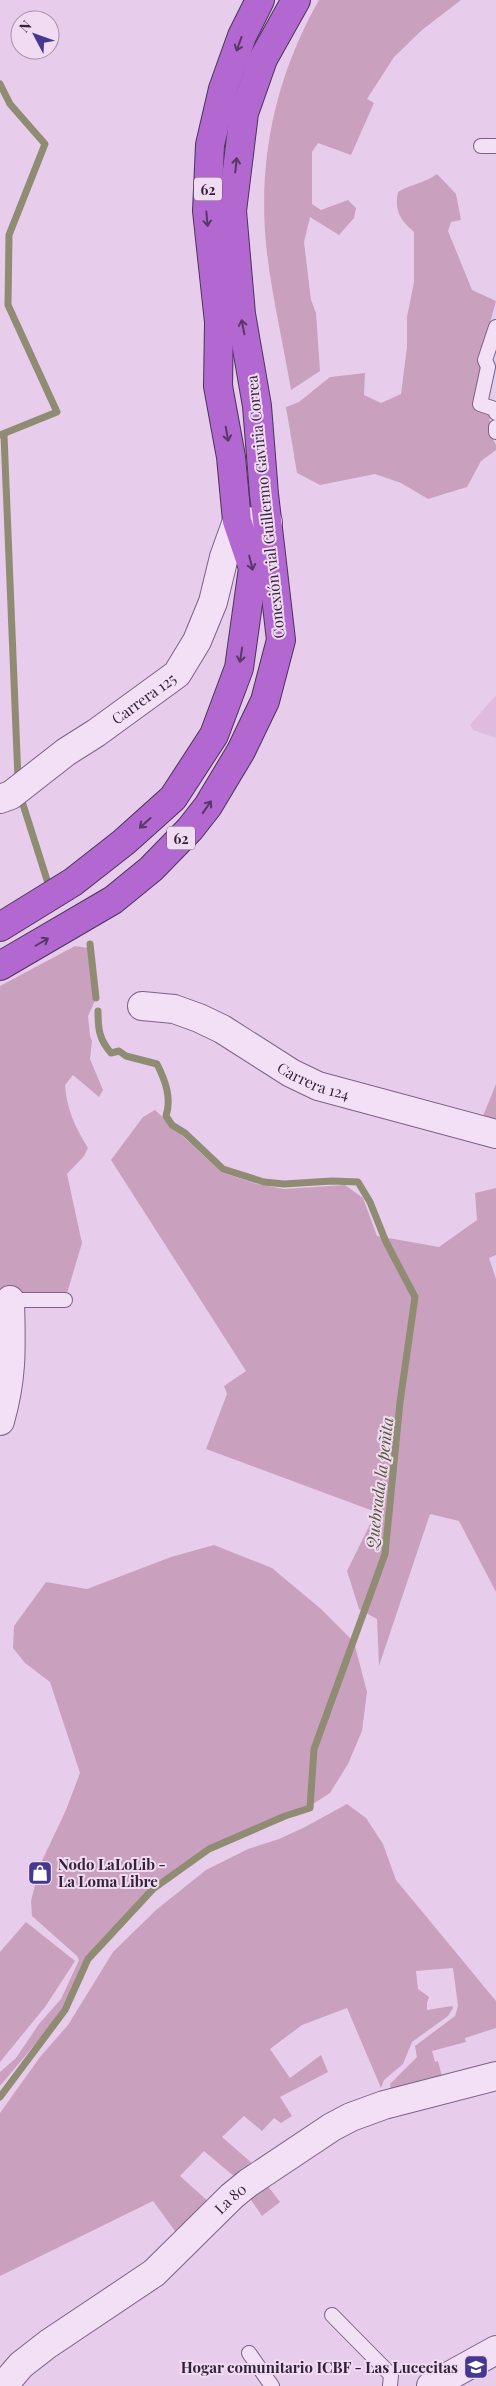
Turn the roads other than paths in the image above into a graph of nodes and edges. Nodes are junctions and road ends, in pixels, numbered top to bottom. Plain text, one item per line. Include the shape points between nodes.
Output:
1 (260, 0) edge
2 (296, 0) edge
3 (481, 146) dead end
4 (496, 146) edge
5 (496, 327) edge
6 (496, 413) edge
7 (496, 427) edge
8 (496, 432) edge
9 (237, 521) junction
10 (268, 522) junction
11 (14, 791) edge
12 (0, 927) edge
13 (0, 966) edge
14 (160, 1003) dead end
15 (496, 1134) edge
16 (10, 1300) joint
17 (65, 1300) dead end
18 (0, 1421) edge
19 (496, 2076) edge
20 (332, 2315) dead end
21 (496, 2350) edge
22 (249, 2353) dead end
23 (3, 2386) edge
24 (272, 2386) edge
25 (390, 2386) edge
26 (431, 2386) edge

1 -> 9 highway, Conexión vial Guillermo Gaviria Correa / 62 via 242,36 223,89 210,145 206,211 219,322 218,386 231,457
10 -> 2 highway, Conexión vial Guillermo Gaviria Correa / 62 via 257,406 241,314 232,211 244,113 263,59
3 - 4 lane
5 - 6 lane via 485,360 488,368 480,404 495,409
7 - 8 lane
9 - 10 street
9 - 11 street, Carrera 125 via 213,602 197,641 177,674
9 -> 12 highway, Conexión vial Guillermo Gaviria Correa / 62 via 253,568 250,597 239,668 214,735 173,798 124,842 73,882
13 -> 10 highway, Conexión vial Guillermo Gaviria Correa / 62 via 113,900 150,869 208,806 241,751 265,700 281,640
14 - 15 street, Carrera 124 via 222,1029 291,1073 318,1086
16 - 17 lane
16 - 18 street via 11,1367
19 - 23 street, La 80 via 384,2105 332,2127 243,2187 154,2273 48,2344 21,2365
20 - 25 lane via 391,2374
21 - 26 street
22 - 24 lane

